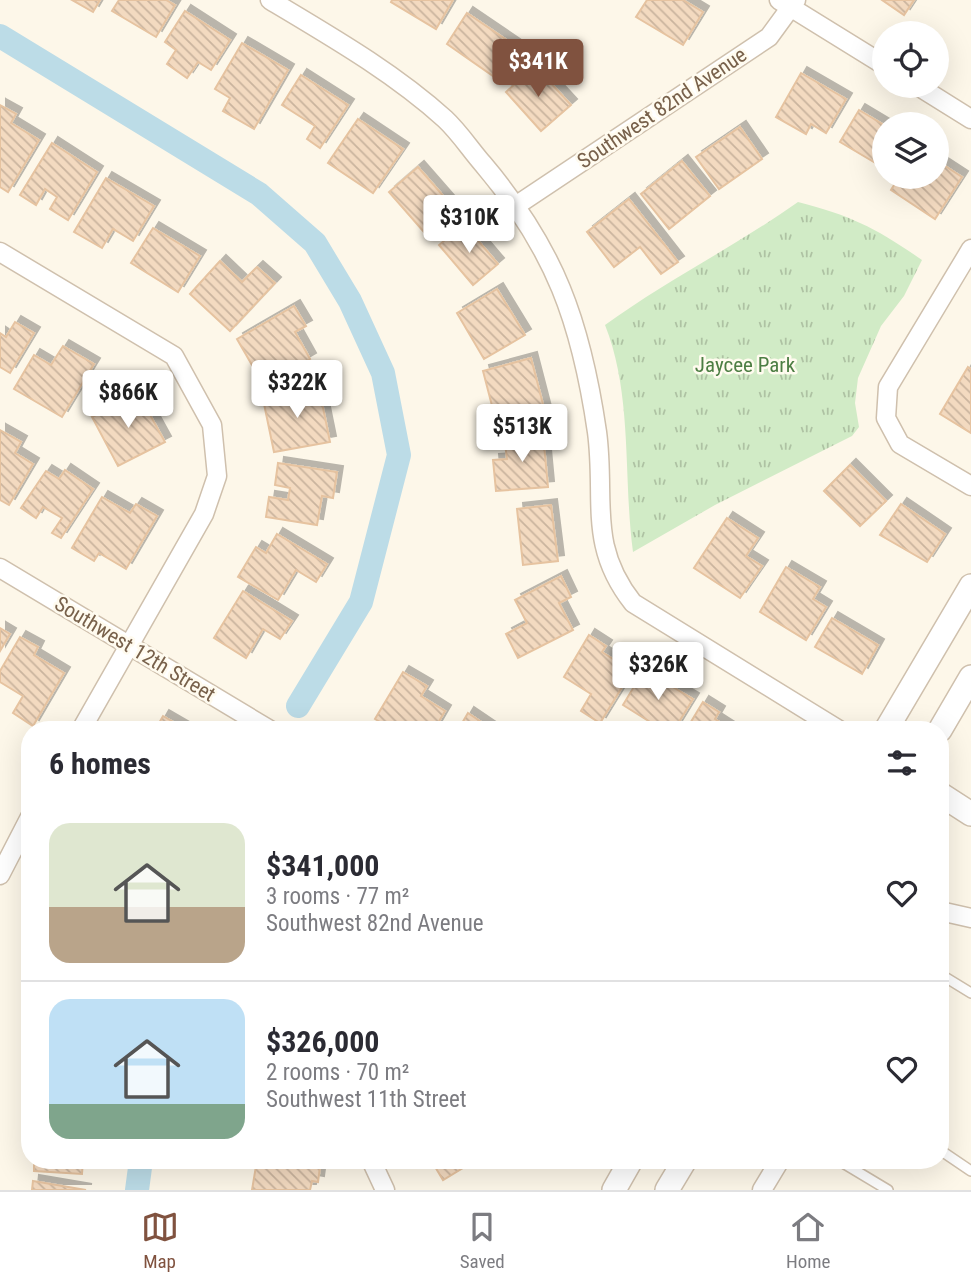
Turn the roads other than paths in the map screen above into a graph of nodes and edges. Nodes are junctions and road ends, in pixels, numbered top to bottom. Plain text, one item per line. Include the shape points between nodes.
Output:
1 (270, 0) edge
2 (789, 3) edge
3 (872, 57) edge
4 (938, 98) edge
5 (971, 118) edge
6 (517, 205) junction
7 (971, 249) edge
8 (0, 252) edge
9 (971, 486) edge
10 (0, 568) edge
11 (971, 586) edge
12 (130, 646) junction
13 (970, 680) edge
14 (86, 721) edge
15 (255, 721) edge
16 (824, 721) edge
17 (891, 721) edge
18 (945, 721) edge
19 (949, 800) edge
20 (971, 814) edge
21 (21, 834) edge
22 (0, 875) edge
23 (949, 913) edge
24 (971, 918) edge
25 (949, 980) edge
26 (971, 993) edge
27 (949, 1156) edge
28 (375, 1169) edge
29 (626, 1169) edge
30 (680, 1169) edge
31 (775, 1169) edge
32 (853, 1169) edge
33 (971, 1171) edge
34 (385, 1190) edge
35 (614, 1190) edge
36 (667, 1190) edge
37 (762, 1190) edge
38 (888, 1190) edge

1 - 6 street via 358,54 446,120
2 - 3 street
2 - 6 street, Southwest 82nd Avenue via 769,37
4 - 5 street
6 - 16 street via 548,256 582,347 597,435 603,545 615,580 633,603
7 - 9 street via 888,387 886,418 900,444
8 - 12 street via 174,356 212,425 217,476 204,514
10 - 12 street, Southwest 12th Street
11 - 17 street
12 - 14 street
12 - 15 street, Southwest 12th Street
13 - 18 street
19 - 20 street
21 - 22 street
23 - 24 street
25 - 26 lane
27 - 33 lane
28 - 34 street
29 - 35 street
30 - 36 street
31 - 37 street
32 - 38 lane

